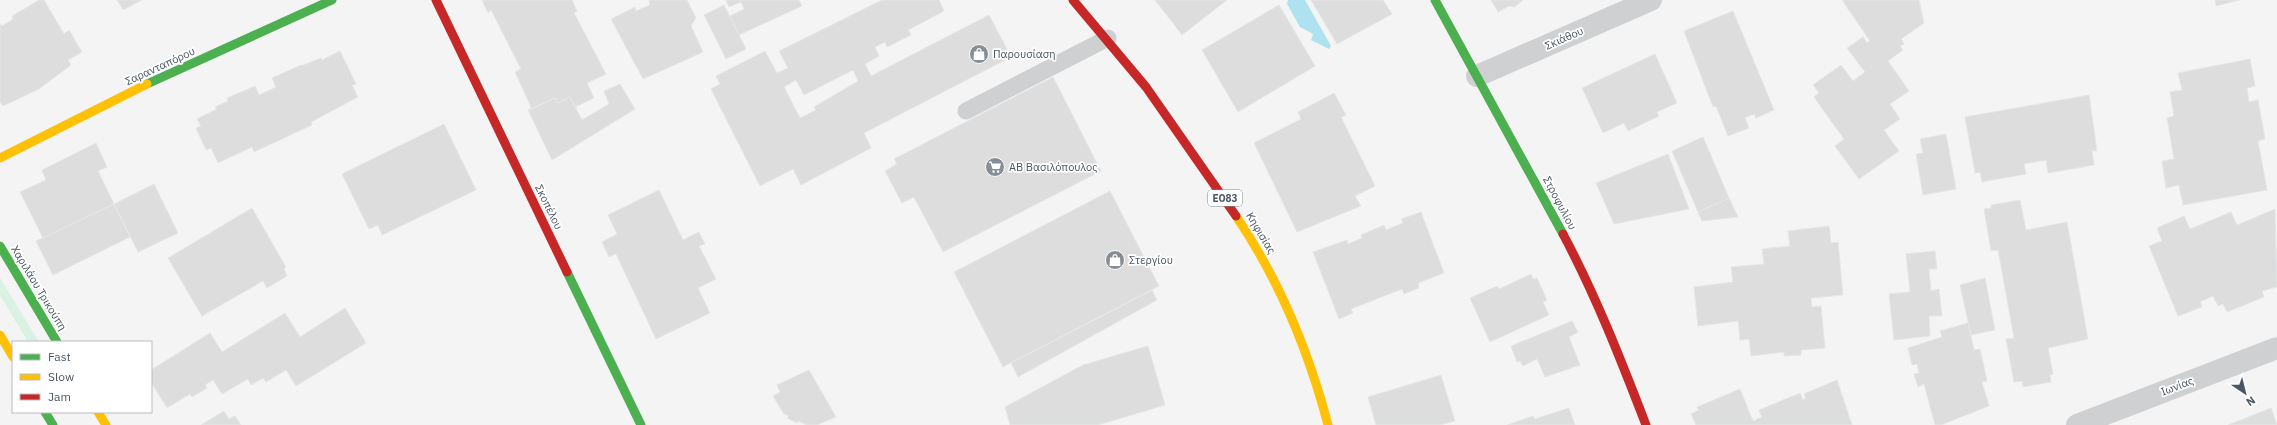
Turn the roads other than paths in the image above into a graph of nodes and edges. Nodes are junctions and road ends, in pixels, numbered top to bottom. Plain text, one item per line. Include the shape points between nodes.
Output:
1 (332, 0) edge
2 (436, 0) edge
3 (1073, 0) edge
4 (1435, 0) edge
5 (1651, 0) edge
6 (1108, 38) junction
7 (1477, 76) junction
8 (966, 111) dead end
9 (0, 158) edge
10 (0, 246) edge
11 (0, 335) edge
12 (56, 341) edge
13 (2277, 348) edge
14 (12, 355) edge
15 (46, 413) edge
16 (99, 413) edge
17 (52, 425) edge
18 (106, 425) edge
19 (640, 425) edge
20 (1328, 425) edge
21 (1646, 425) edge
22 (2078, 425) edge

1 - 9 street, Σαρανταπόρου via 161,77
2 - 19 street, Σκοπέλου
3 - 6 street, Κηφισίας / ΕΟ83
4 - 7 street, Στροφυλίου
5 - 7 street, Σκιάθου
6 - 8 lane
6 - 20 street, Κηφισίας / ΕΟ83 via 1184,138 1250,235 1286,301 1302,339
7 - 21 street, Στροφυλίου via 1583,271 1604,316
10 - 12 street, Χαριλάου Τρικούπη
11 - 14 street
13 - 22 street, Ιωνίας
15 - 17 street
16 - 18 street

